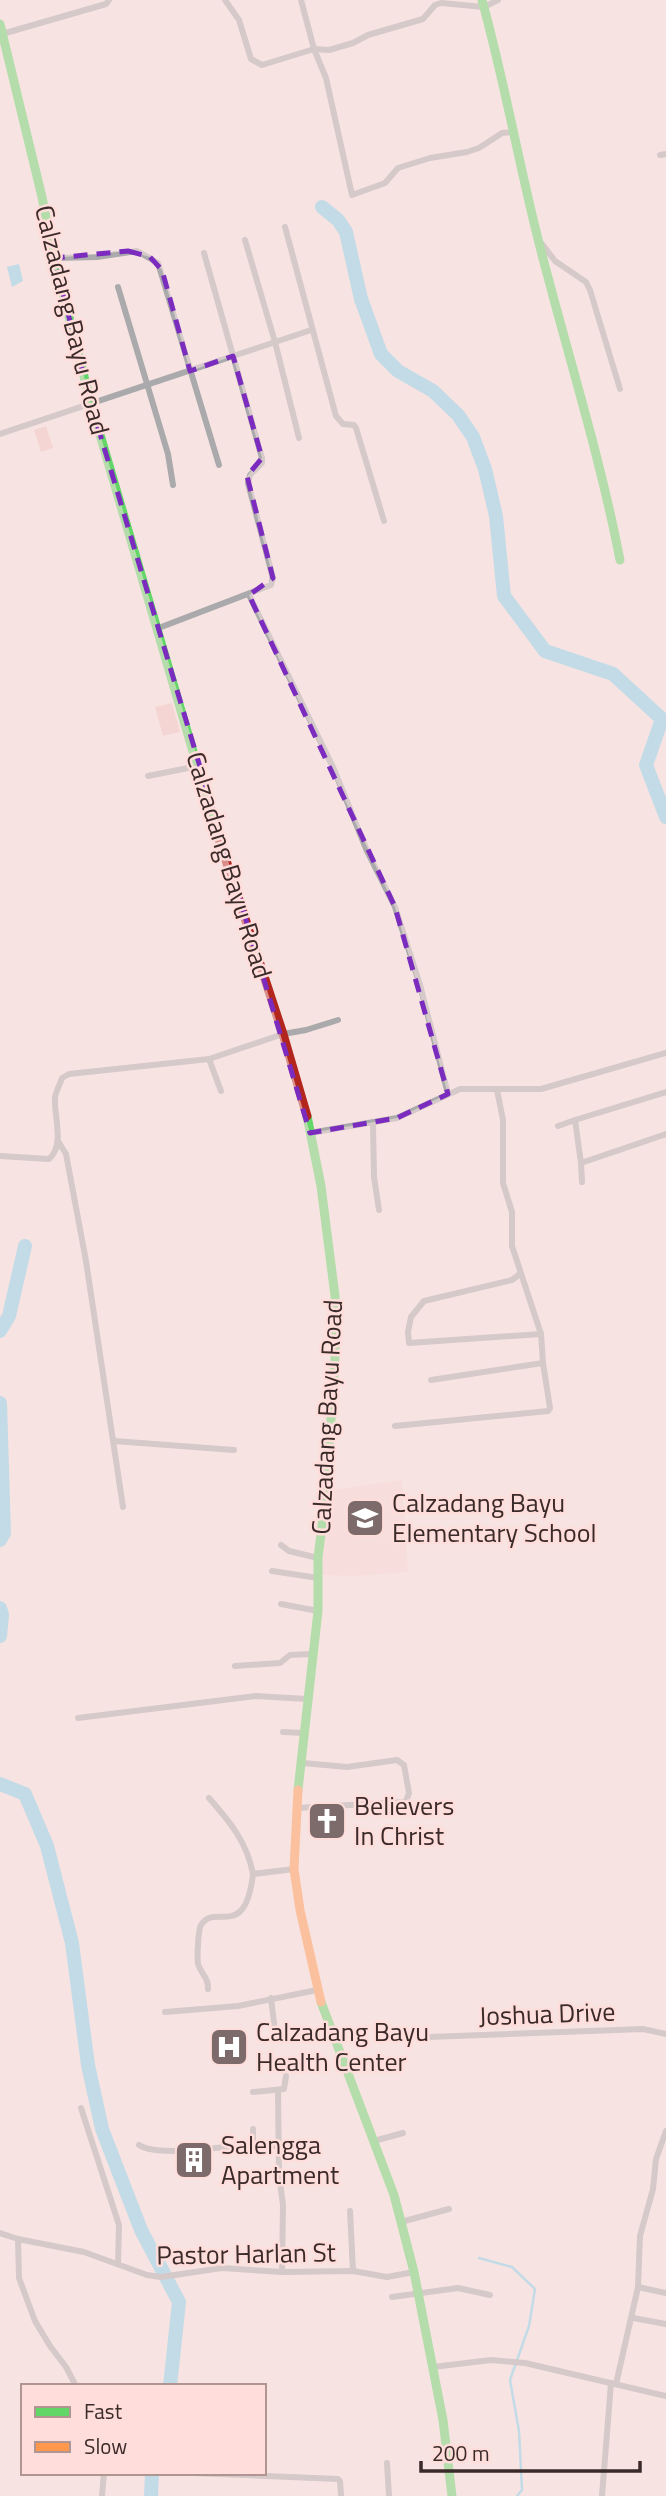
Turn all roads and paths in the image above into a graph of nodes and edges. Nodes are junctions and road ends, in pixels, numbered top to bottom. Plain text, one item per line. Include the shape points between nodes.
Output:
1 (109, 0) edge
2 (225, 0) edge
3 (301, 0) edge
4 (498, 0) edge
5 (483, 4) edge
6 (1, 29) edge
7 (314, 48) junction
8 (514, 132) junction
9 (285, 227) dead end
10 (245, 240) dead end
11 (538, 240) junction
12 (204, 253) dead end
13 (54, 258) junction
14 (118, 286) dead end
15 (311, 330) junction
16 (275, 342) junction
17 (233, 356) junction
18 (190, 371) junction
19 (147, 384) junction
20 (620, 389) dead end
21 (90, 404) junction
22 (0, 434) edge
23 (299, 438) dead end
24 (219, 465) dead end
25 (173, 485) dead end
26 (384, 521) dead end
27 (620, 560) dead end
28 (249, 595) junction
29 (156, 629) junction
30 (198, 766) junction
31 (148, 776) dead end
32 (338, 1020) dead end
33 (283, 1034) junction
34 (666, 1053) edge
35 (209, 1059) junction
36 (497, 1090) junction
37 (221, 1091) dead end
38 (666, 1092) edge
39 (447, 1094) junction
40 (575, 1120) junction
41 (373, 1123) junction
42 (558, 1126) dead end
43 (310, 1133) junction
44 (666, 1134) edge
45 (58, 1140) junction
46 (0, 1157) edge
47 (581, 1163) junction
48 (582, 1182) dead end
49 (379, 1210) dead end
50 (520, 1274) junction
51 (541, 1334) junction
52 (543, 1363) junction
53 (432, 1380) dead end
54 (395, 1426) dead end
55 (114, 1441) junction
56 (234, 1450) dead end
57 (123, 1507) dead end
58 (281, 1545) dead end
59 (318, 1558) junction
60 (272, 1571) dead end
61 (318, 1578) junction
62 (281, 1604) dead end
63 (318, 1611) junction
64 (311, 1654) junction
65 (235, 1666) dead end
66 (307, 1699) junction
67 (78, 1718) dead end
68 (283, 1732) dead end
69 (304, 1733) junction
70 (303, 1763) junction
71 (209, 1798) dead end
72 (297, 1808) junction
73 (294, 1869) junction
74 (253, 1874) junction
75 (208, 1989) dead end
76 (317, 1990) junction
77 (271, 1998) junction
78 (165, 2012) dead end
79 (275, 2031) dead end
80 (666, 2034) edge
81 (428, 2037) dead end
82 (286, 2076) dead end
83 (278, 2090) junction
84 (254, 2092) dead end
85 (81, 2108) dead end
86 (253, 2129) dead end
87 (666, 2131) edge
88 (403, 2133) dead end
89 (374, 2141) junction
90 (254, 2143) junction
91 (139, 2145) dead end
92 (279, 2146) junction
93 (449, 2209) dead end
94 (350, 2211) dead end
95 (401, 2222) junction
96 (0, 2233) edge
97 (18, 2239) junction
98 (118, 2264) junction
99 (353, 2271) junction
100 (282, 2272) junction
101 (414, 2272) junction
102 (638, 2287) junction
103 (666, 2293) edge
104 (418, 2295) junction
105 (490, 2295) dead end
106 (392, 2297) dead end
107 (633, 2318) junction
108 (666, 2324) edge
109 (433, 2367) junction
110 (614, 2383) junction
111 (75, 2384) edge
112 (666, 2396) edge
113 (387, 2463) dead end
114 (104, 2475) edge
115 (241, 2475) edge
116 (102, 2496) edge
117 (341, 2496) edge
118 (388, 2496) edge
119 (452, 2496) edge
120 (602, 2496) edge

1 - 6 street
2 - 7 street via 239,20 254,63 262,65
3 - 7 street
4 - 5 street
5 - 7 street via 441,3 423,19 329,50
5 - 8 street
6 - 13 street, Calzadang Bayu Road
7 - 8 street via 326,78 352,195 385,183 398,169 467,152 502,133
8 - 11 street
9 - 15 street
10 - 16 street
11 - 20 street via 555,261 586,282
11 - 27 street
12 - 17 street
13 - 18 street via 137,251 158,262
13 - 21 street, Calzadang Bayu Road
14 - 19 street
15 - 16 street
15 - 26 street via 336,416 356,428
16 - 17 street
16 - 23 street
17 - 18 street
17 - 28 street via 262,458 248,483 274,578 271,585
18 - 19 street
18 - 24 street
19 - 21 street
19 - 25 street
21 - 22 street
21 - 29 street, Calzadang Bayu Road
28 - 29 street
28 - 39 street via 395,907
29 - 30 street, Calzadang Bayu Road
30 - 31 street
30 - 33 street, Calzadang Bayu Road via 224,861
32 - 33 street
33 - 35 street
33 - 43 street, Calzadang Bayu Road
34 - 36 street via 541,1089
35 - 37 street
35 - 45 street via 80,1071 62,1078 55,1097
36 - 39 street via 472,1088
36 - 50 street via 503,1120 503,1183 512,1212 512,1246
38 - 40 street
39 - 41 street via 397,1118
40 - 42 street
40 - 47 street
41 - 43 street
41 - 49 street
43 - 59 street, Calzadang Bayu Road via 335,1296 328,1467
44 - 47 street
45 - 46 street via 49,1158
45 - 55 street via 66,1154 86,1261
47 - 48 street
50 - 51 street
50 - 51 street via 512,1280 424,1301 411,1317 409,1343
51 - 52 street
52 - 53 street
52 - 54 street via 548,1411
55 - 56 street
55 - 57 street
58 - 59 street
59 - 61 street, Calzadang Bayu Road
60 - 61 street
61 - 63 street, Calzadang Bayu Road
62 - 63 street
63 - 64 street, Calzadang Bayu Road
64 - 65 street via 290,1655 280,1663
64 - 66 street, Calzadang Bayu Road
66 - 67 street via 256,1696
66 - 69 street, Calzadang Bayu Road
68 - 69 street
69 - 70 street, Calzadang Bayu Road
70 - 72 street, Calzadang Bayu Road
70 - 72 street via 347,1767 397,1760 404,1765 410,1793 403,1802
71 - 74 street via 241,1838
72 - 73 street, Calzadang Bayu Road
73 - 74 street
73 - 76 street, Calzadang Bayu Road
74 - 75 street via 244,1910 202,1925 198,1962
76 - 77 street
76 - 89 street, Calzadang Bayu Road
77 - 78 street via 238,2006
77 - 79 street
80 - 81 street, Joshua Drive via 643,2029
82 - 83 street via 285,2089
83 - 84 street
83 - 92 street
85 - 98 street via 119,2225
86 - 90 street
87 - 102 street via 640,2236
88 - 89 street
89 - 95 street, Calzadang Bayu Road
90 - 91 street via 152,2151
90 - 92 street
92 - 100 street
93 - 95 street
94 - 99 street
95 - 101 street, Calzadang Bayu Road
96 - 97 street, Pastor Harlan St
97 - 98 street, Pastor Harlan St
97 - 111 street via 19,2278 35,2321
98 - 100 street, Pastor Harlan St via 161,2277 222,2269
99 - 100 street, Pastor Harlan St
99 - 101 street, Pastor Harlan St via 387,2277
101 - 104 street, Calzadang Bayu Road
102 - 103 street
102 - 107 street
104 - 105 street via 458,2288
104 - 106 street
104 - 109 street, Calzadang Bayu Road
107 - 108 street
107 - 110 street
109 - 110 street via 511,2361
109 - 119 street, Calzadang Bayu Road
110 - 112 street
110 - 120 street
113 - 118 street
114 - 116 street
115 - 117 street via 338,2479

